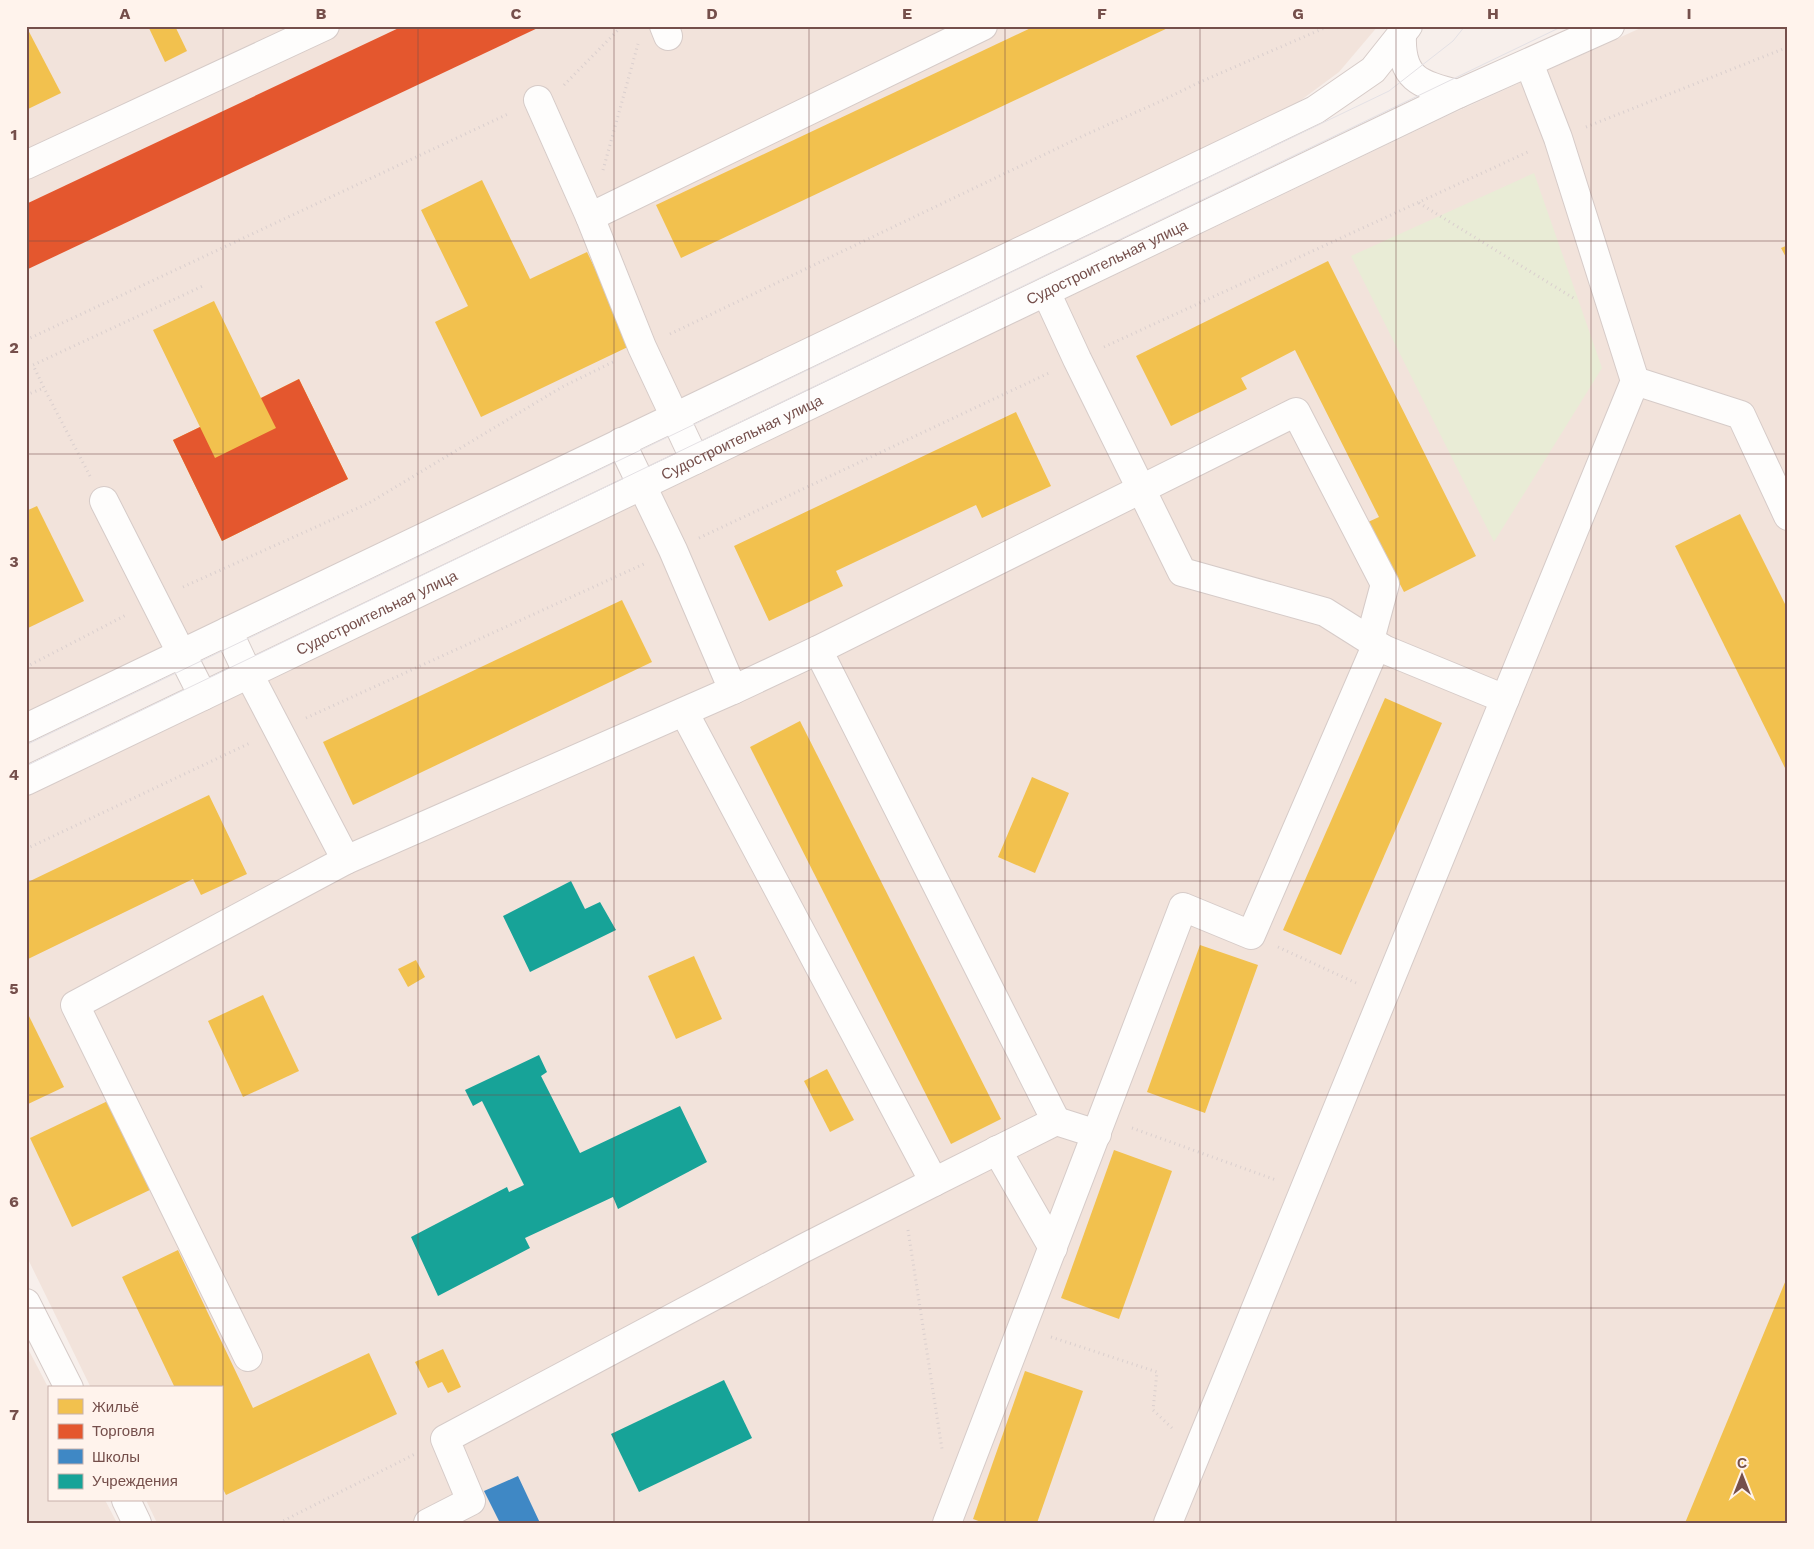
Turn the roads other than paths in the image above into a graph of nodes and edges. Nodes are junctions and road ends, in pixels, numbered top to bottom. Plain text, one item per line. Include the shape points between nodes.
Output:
1 (326, 26) edge
2 (983, 26) edge
3 (1610, 26) edge
4 (1405, 30) edge
5 (1529, 63) junction
6 (1458, 94) junction
7 (538, 100) road end
8 (26, 165) edge
9 (590, 217) junction
10 (1046, 292) junction
11 (1635, 381) junction
12 (675, 417) junction
13 (621, 442) junction
14 (696, 460) junction
15 (642, 485) junction
16 (1141, 489) junction
17 (104, 501) road end
18 (1788, 516) edge
19 (228, 631) junction
20 (1376, 644) junction
21 (818, 650) junction
22 (181, 654) junction
23 (249, 674) junction
24 (733, 690) junction
25 (203, 696) junction
26 (1505, 699) junction
27 (684, 712) junction
28 (26, 728) edge
29 (26, 782) edge
30 (346, 860) junction
31 (1056, 1121) junction
32 (1100, 1126) junction
33 (996, 1150) junction
34 (934, 1182) junction
35 (1053, 1248) junction
36 (26, 1303) edge
37 (248, 1357) dead end
38 (68, 1386) edge
39 (127, 1502) edge
40 (137, 1523) edge
41 (428, 1523) edge
42 (947, 1523) edge
43 (1168, 1523) edge

1 - 8 street
2 - 9 street
3 - 5 street, Судостроительная улица
4 - 6 street via 1401,51 1414,78 1427,86
4 - 12 street via 1373,70 1315,110
5 - 6 street, Судостроительная улица
5 - 11 street via 1558,138
6 - 10 street, Судостроительная улица
7 - 9 street
9 - 12 street via 642,347
10 - 14 street, Судостроительная улица
10 - 16 street
11 - 18 street via 1741,415
11 - 26 street
12 - 13 street
12 - 14 street
13 - 15 street
13 - 19 street
14 - 15 street, Судостроительная улица
15 - 23 street, Судостроительная улица
15 - 24 street
16 - 20 street via 1182,572 1325,612
16 - 20 street via 1296,412 1385,584
16 - 21 street
17 - 22 street
19 - 22 street
19 - 23 street
20 - 26 street
20 - 32 street via 1251,934 1183,907
21 - 24 street
21 - 31 street
22 - 25 street
22 - 28 street
23 - 25 street, Судостроительная улица
23 - 30 street
24 - 27 street
25 - 29 street, Судостроительная улица
26 - 43 street
27 - 30 street
27 - 34 street
30 - 37 street via 75,1005
31 - 32 street
31 - 33 street
32 - 35 street
33 - 34 street
33 - 35 street
34 - 41 street via 793,1253 445,1439 471,1501
35 - 42 street
36 - 38 street
39 - 40 street

